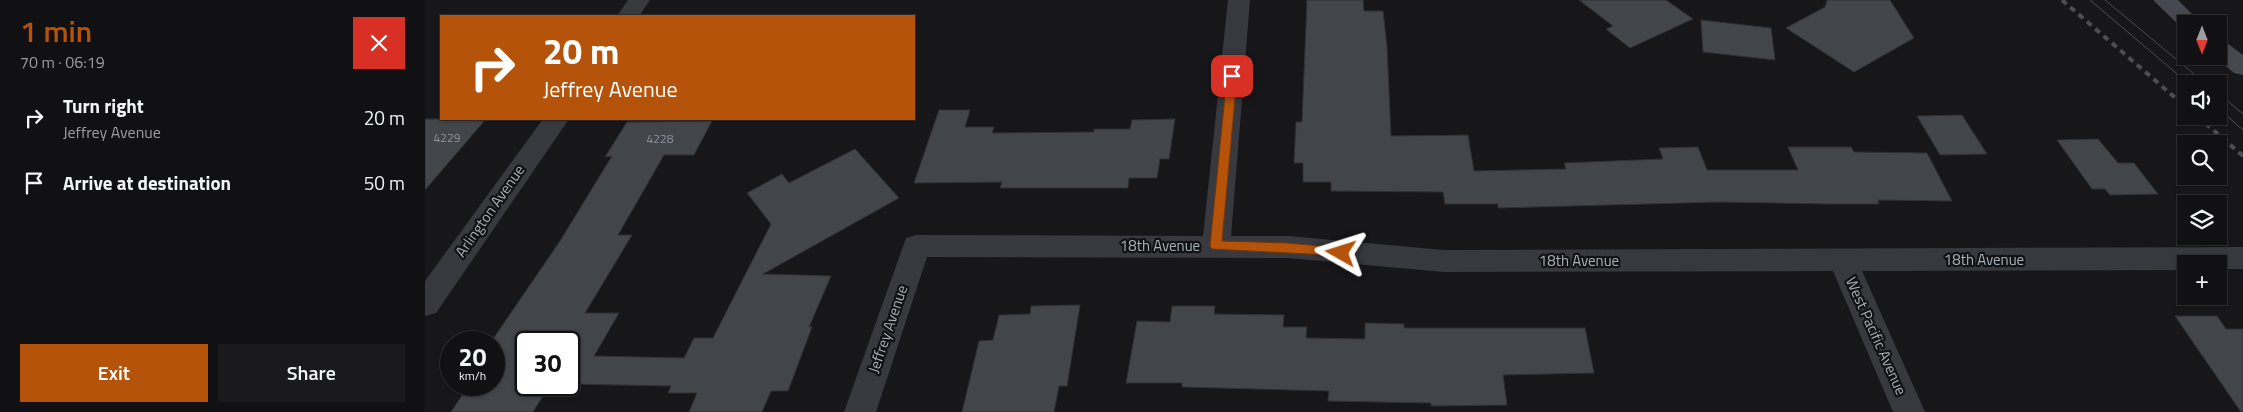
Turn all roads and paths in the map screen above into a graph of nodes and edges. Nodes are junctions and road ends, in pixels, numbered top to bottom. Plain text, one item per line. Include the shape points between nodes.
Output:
1 (639, 0) edge
2 (1239, 0) edge
3 (2165, 0) edge
4 (629, 15) edge
5 (2181, 15) edge
6 (2227, 55) edge
7 (2243, 68) edge
8 (555, 120) edge
9 (916, 246) joint
10 (1216, 246) junction
11 (2243, 258) edge
12 (1843, 260) junction
13 (425, 304) edge
14 (860, 412) edge
15 (1909, 412) edge

1 - 4 street
2 - 10 street
3 - 5 street
6 - 7 street
8 - 13 street, Arlington Avenue
9 - 10 street, 18th Avenue
9 - 14 street, Jeffrey Avenue
10 - 12 street, 18th Avenue via 1288,247 1444,261
11 - 12 street, 18th Avenue
12 - 15 street, West Pacific Avenue

